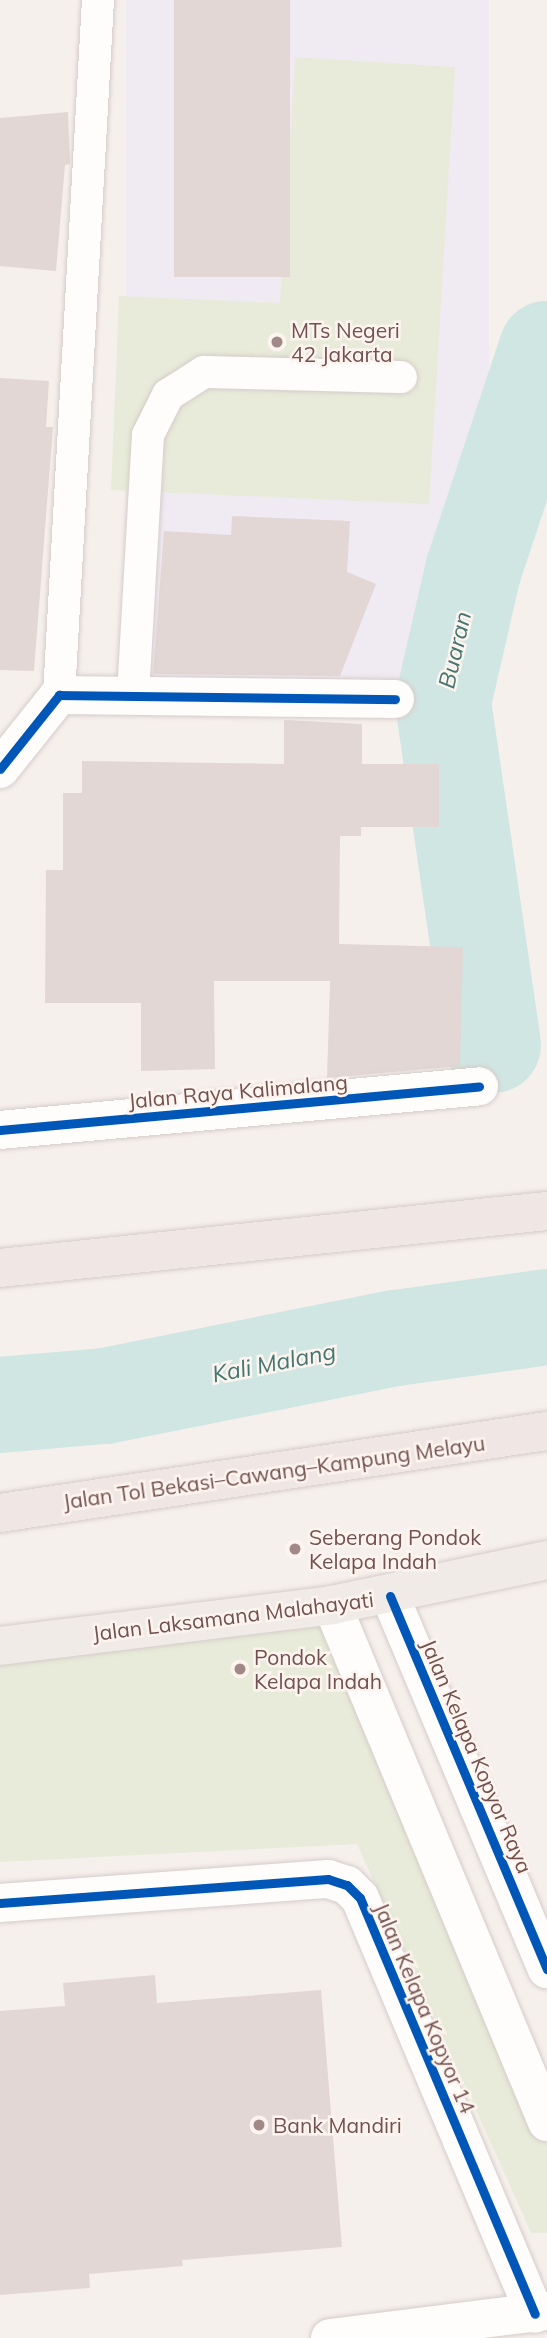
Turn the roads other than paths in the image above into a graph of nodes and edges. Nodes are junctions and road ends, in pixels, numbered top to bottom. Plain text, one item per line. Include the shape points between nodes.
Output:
1 (98, 0) edge
2 (401, 377) dead end
3 (59, 695) junction
4 (133, 695) junction
5 (395, 699) dead end
6 (0, 769) edge
7 (479, 1086) dead end
8 (0, 1130) edge
9 (547, 1211) edge
10 (0, 1261) edge
11 (71, 1263) junction
12 (0, 1268) edge
13 (547, 1431) edge
14 (0, 1513) edge
15 (547, 1560) edge
16 (390, 1596) junction
17 (332, 1605) junction
18 (0, 1646) edge
19 (0, 1903) edge
20 (547, 1969) edge
21 (547, 2122) edge
22 (541, 2313) edge
23 (330, 2338) edge

1 - 3 lane
2 - 4 lane via 204,372 168,395 148,435
3 - 4 street
3 - 6 street
4 - 5 street
7 - 8 street, Jalan Raya Kalimalang
9 - 11 highway
10 - 11 highway
11 - 12 highway
13 - 14 highway, Jalan Tol Bekasi–Cawang–Kampung Melayu
15 - 16 main road, Jalan Laksamana Malahayati
16 - 17 main road, Jalan Laksamana Malahayati
16 - 20 street, Jalan Kelapa Kopyor Raya
17 - 18 main road, Jalan Laksamana Malahayati
17 - 21 street
19 - 22 street, Jalan Kelapa Kopyor 14 via 328,1879 347,1885 360,1898
22 - 23 street

